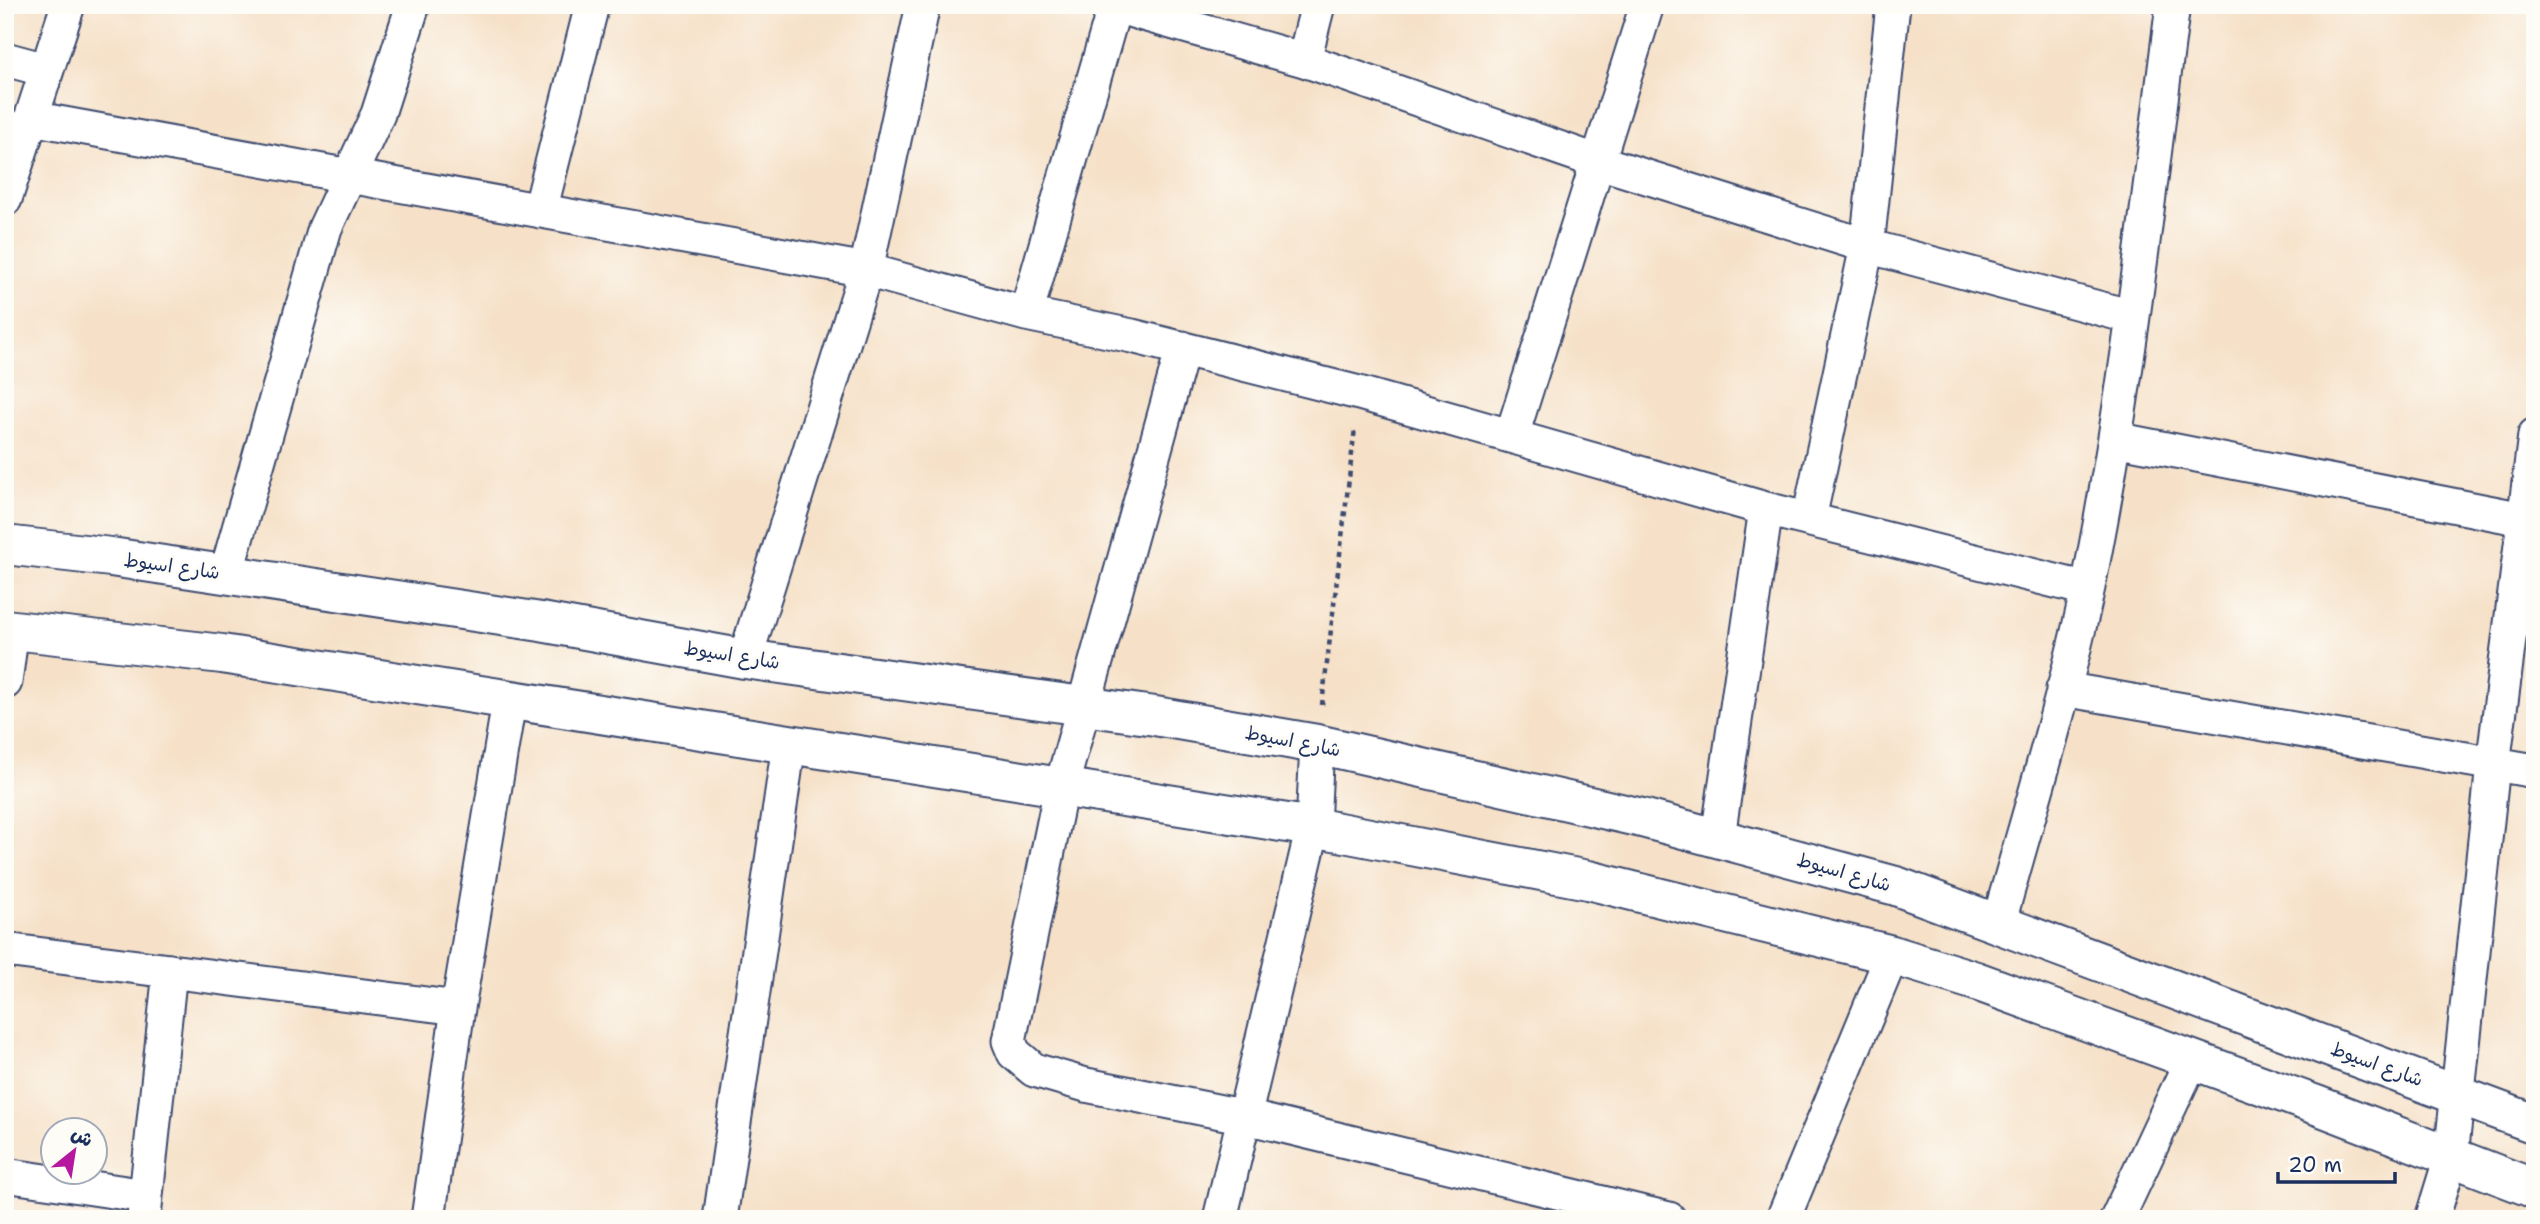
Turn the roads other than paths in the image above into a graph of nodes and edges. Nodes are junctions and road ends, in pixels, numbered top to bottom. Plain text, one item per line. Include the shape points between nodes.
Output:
1 (68, 5) edge
2 (413, 5) edge
3 (592, 5) edge
4 (923, 5) edge
5 (1318, 5) edge
6 (1647, 5) edge
7 (1893, 5) edge
8 (2173, 5) edge
9 (1115, 6) edge
10 (5, 59) edge
11 (1304, 60) junction
12 (46, 70) junction
13 (31, 118) junction
14 (1599, 162) junction
15 (349, 178) junction
16 (5, 199) edge
17 (540, 211) junction
18 (1867, 246) junction
19 (866, 270) junction
20 (1026, 314) junction
21 (2132, 317) junction
22 (1183, 348) junction
23 (1512, 435) junction
24 (2535, 435) edge
25 (2115, 439) junction
26 (1766, 509) junction
27 (2523, 519) junction
28 (1809, 520) junction
29 (5, 545) edge
30 (226, 574) junction
31 (2087, 589) junction
32 (9, 629) edge
33 (745, 659) junction
34 (5, 682) edge
35 (2063, 689) junction
36 (509, 702) junction
37 (1083, 704) junction
38 (789, 744) junction
39 (1317, 744) junction
40 (2493, 765) junction
41 (2535, 771) edge
42 (1061, 788) junction
43 (1313, 827) junction
44 (1718, 837) junction
45 (1998, 925) junction
46 (5, 950) edge
47 (1892, 955) junction
48 (170, 971) junction
49 (458, 1008) junction
50 (2192, 1059) junction
51 (2458, 1094) junction
52 (1246, 1117) junction
53 (2535, 1124) edge
54 (2451, 1157) junction
55 (5, 1175) edge
56 (2535, 1189) edge
57 (145, 1208) edge
58 (428, 1219) edge
59 (720, 1219) edge
60 (1220, 1219) edge
61 (1669, 1219) edge
62 (1783, 1219) edge
63 (2117, 1219) edge
64 (2432, 1219) edge

1 - 12 street
2 - 15 street via 378,114
3 - 17 street
4 - 19 street
5 - 11 street
6 - 14 street
7 - 18 street
8 - 21 street
9 - 11 street
9 - 20 street
10 - 12 street
11 - 14 street
12 - 13 street
13 - 15 street
13 - 16 street
14 - 18 street
14 - 23 street
15 - 17 street
15 - 30 street via 325,228
17 - 19 street
18 - 21 street
18 - 28 street
19 - 20 street
19 - 33 street
20 - 22 street
21 - 25 street
22 - 23 street
22 - 37 street
23 - 26 street
24 - 27 street
25 - 27 street
25 - 31 street
26 - 28 street
26 - 44 street
27 - 40 street
28 - 31 street
29 - 30 street, شارع اسيوط
30 - 33 street, شارع اسيوط via 541,622
31 - 35 street
32 - 34 street
32 - 36 street via 222,654
33 - 37 street, شارع اسيوط
35 - 40 street
35 - 45 street
36 - 38 street
36 - 49 street
37 - 39 street, شارع اسيوط
37 - 42 street
38 - 42 street
38 - 59 street
39 - 43 street
39 - 44 street, شارع اسيوط
40 - 41 street
40 - 51 street
42 - 43 street
42 - 52 street via 1009,1041 1014,1053 1034,1070 1086,1085
43 - 47 street via 1588,880
43 - 52 street
44 - 45 street, شارع اسيوط via 1896,886
45 - 51 street, شارع اسيوط
46 - 48 street
47 - 50 street
47 - 62 street
48 - 49 street
48 - 57 street
49 - 58 street
50 - 54 street
50 - 63 street
51 - 53 street, شارع اسيوط
51 - 54 street
52 - 60 street
52 - 61 street
54 - 56 street
54 - 64 street
55 - 57 street

